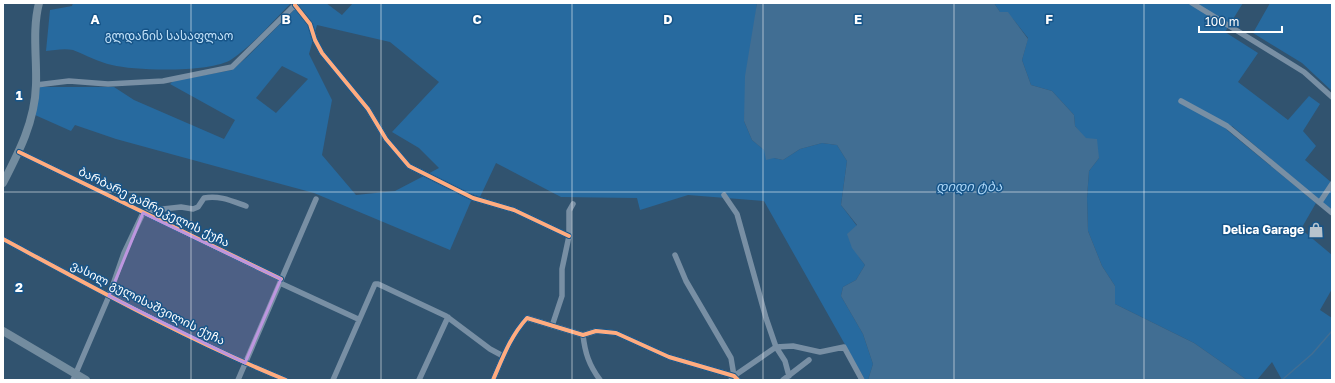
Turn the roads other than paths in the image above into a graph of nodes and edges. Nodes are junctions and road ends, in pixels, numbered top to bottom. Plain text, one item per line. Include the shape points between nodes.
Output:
1 (39, 3) edge
2 (1192, 3) edge
3 (296, 4) edge
4 (36, 86) junction
5 (1332, 97) edge
6 (1181, 101) dead end
7 (19, 152) junction
8 (3, 183) edge
9 (1332, 184) edge
10 (724, 195) dead end
11 (316, 199) dead end
12 (1320, 202) junction
13 (573, 204) dead end
14 (246, 206) dead end
15 (144, 213) junction
16 (1332, 213) edge
17 (570, 236) junction
18 (3, 240) edge
19 (675, 255) dead end
20 (280, 281) junction
21 (109, 296) junction
22 (448, 317) junction
23 (358, 320) junction
24 (552, 326) junction
25 (3, 331) edge
26 (582, 336) junction
27 (776, 347) junction
28 (503, 356) junction
29 (809, 360) dead end
30 (245, 363) junction
31 (789, 376) junction
32 (75, 377) edge
33 (734, 379) edge
34 (86, 380) edge
35 (238, 380) edge
36 (286, 380) edge
37 (333, 380) edge
38 (419, 380) edge
39 (493, 380) edge
40 (600, 380) edge
41 (783, 380) edge
42 (862, 380) edge

1 - 4 main road via 35,24
2 - 5 street via 1304,72
3 - 4 street via 232,67 163,81 108,84 69,81
3 - 17 street via 310,24 322,52 409,166 473,198 514,210
4 - 7 main road via 27,132
6 - 12 street via 1227,126
7 - 8 main road
7 - 15 street, ბარბარე გამრეკელის ქუჩა
9 - 12 street
10 - 27 street via 737,214
11 - 20 street
12 - 16 street
13 - 17 street via 569,211
14 - 15 street via 220,197 211,197 204,198 198,207 193,209 181,207
15 - 20 street, ბარბარე გამრეკელის ქუჩა
15 - 21 street via 124,253
17 - 24 street via 562,269 562,296
18 - 21 street, ვასილ გულისაშვილის ქუჩა
19 - 33 street via 686,281 731,358
20 - 23 street, ბარბარე გამრეკელის ქუჩა
20 - 30 street
21 - 30 street, ვასილ გულისაშვილის ქუჩა
21 - 32 street
22 - 23 street via 378,284 372,286
22 - 28 street
22 - 38 street
23 - 37 street
24 - 26 street
24 - 28 street via 527,318 517,330
25 - 32 main road
26 - 33 street via 596,331 616,333 669,358
26 - 40 street via 590,367
27 - 31 street via 785,361
27 - 33 street
27 - 42 street via 793,346 820,352 844,347
28 - 39 street
29 - 31 street
30 - 35 street
30 - 36 street, ვასილ გულისაშვილის ქუჩა
31 - 41 street
32 - 34 main road

